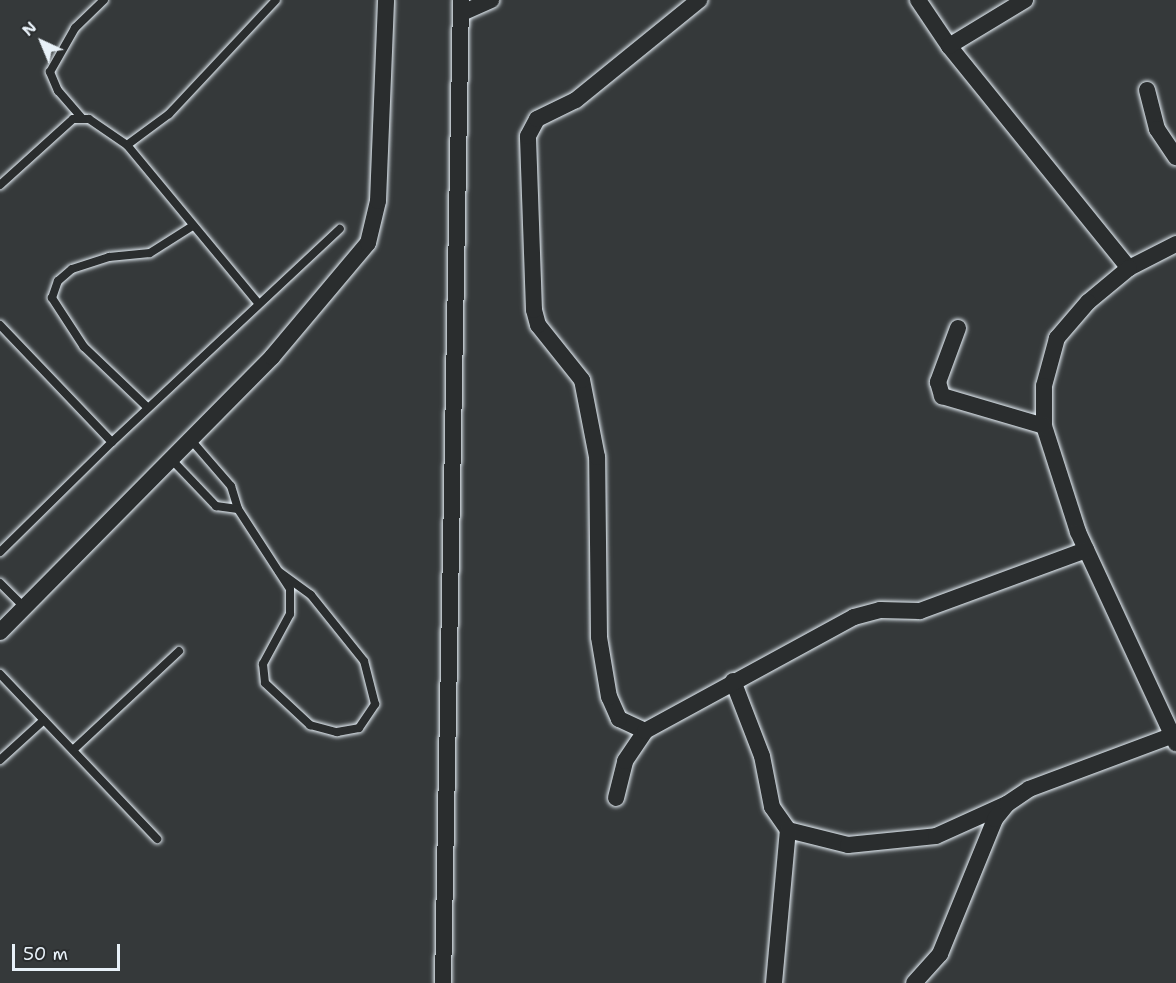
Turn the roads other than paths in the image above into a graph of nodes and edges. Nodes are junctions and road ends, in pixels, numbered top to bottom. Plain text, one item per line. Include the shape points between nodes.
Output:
1 (104, 0) edge
2 (276, 0) edge
3 (386, 0) edge
4 (491, 0) edge
5 (699, 0) edge
6 (918, 0) edge
7 (1025, 0) edge
8 (462, 7) edge
9 (949, 46) junction
10 (1147, 90) dead end
11 (81, 117) junction
12 (127, 145) junction
13 (1176, 157) edge
14 (0, 185) edge
15 (190, 226) junction
16 (340, 229) dead end
17 (1176, 244) edge
18 (1129, 268) junction
19 (258, 303) junction
20 (0, 325) edge
21 (958, 328) dead end
22 (146, 406) junction
23 (1044, 426) junction
24 (191, 440) junction
25 (112, 442) junction
26 (172, 460) junction
27 (238, 509) junction
28 (1086, 550) junction
29 (0, 552) edge
30 (279, 572) junction
31 (0, 583) edge
32 (24, 607) junction
33 (0, 632) edge
34 (179, 651) dead end
35 (0, 674) edge
36 (733, 681) junction
37 (44, 720) junction
38 (645, 731) junction
39 (1175, 738) edge
40 (73, 750) junction
41 (0, 760) edge
42 (616, 798) dead end
43 (1007, 804) junction
44 (788, 830) junction
45 (157, 839) dead end
46 (443, 983) edge
47 (774, 983) edge
48 (914, 983) edge

1 - 11 lane via 75,28 50,72 58,91
2 - 12 lane via 170,114
3 - 24 street via 378,201 368,243 272,357
4 - 8 street
5 - 38 street via 576,100 537,119 528,136 534,310 538,326 582,380 597,457 599,637 609,698 619,719
6 - 9 street
7 - 9 street
8 - 46 street
9 - 18 street
10 - 13 street via 1156,129
11 - 12 lane
11 - 14 lane via 39,146
12 - 15 lane
15 - 19 lane
15 - 22 lane via 150,253 109,256 72,269 58,281 52,298 84,347
16 - 19 lane
17 - 18 street
18 - 23 street via 1057,338 1044,386
19 - 22 lane
20 - 25 lane
21 - 23 street via 938,382 942,396
22 - 25 lane
23 - 28 street
24 - 26 street
24 - 27 lane via 231,486
25 - 29 lane
26 - 27 lane via 216,506
26 - 32 street
27 - 30 lane
28 - 36 street via 920,611 865,612
28 - 39 street
30 - 30 lane via 291,603 263,664 265,683 310,724 337,732 358,728 375,704 364,661 311,595
31 - 32 lane
32 - 33 street
34 - 40 lane
35 - 37 lane
36 - 38 street
36 - 44 street via 762,756 771,807
37 - 40 lane
37 - 41 lane
38 - 42 street via 625,761
39 - 43 street via 1029,789
40 - 45 lane
43 - 44 street via 936,836 848,845
43 - 48 street via 995,819 940,954
44 - 47 street

